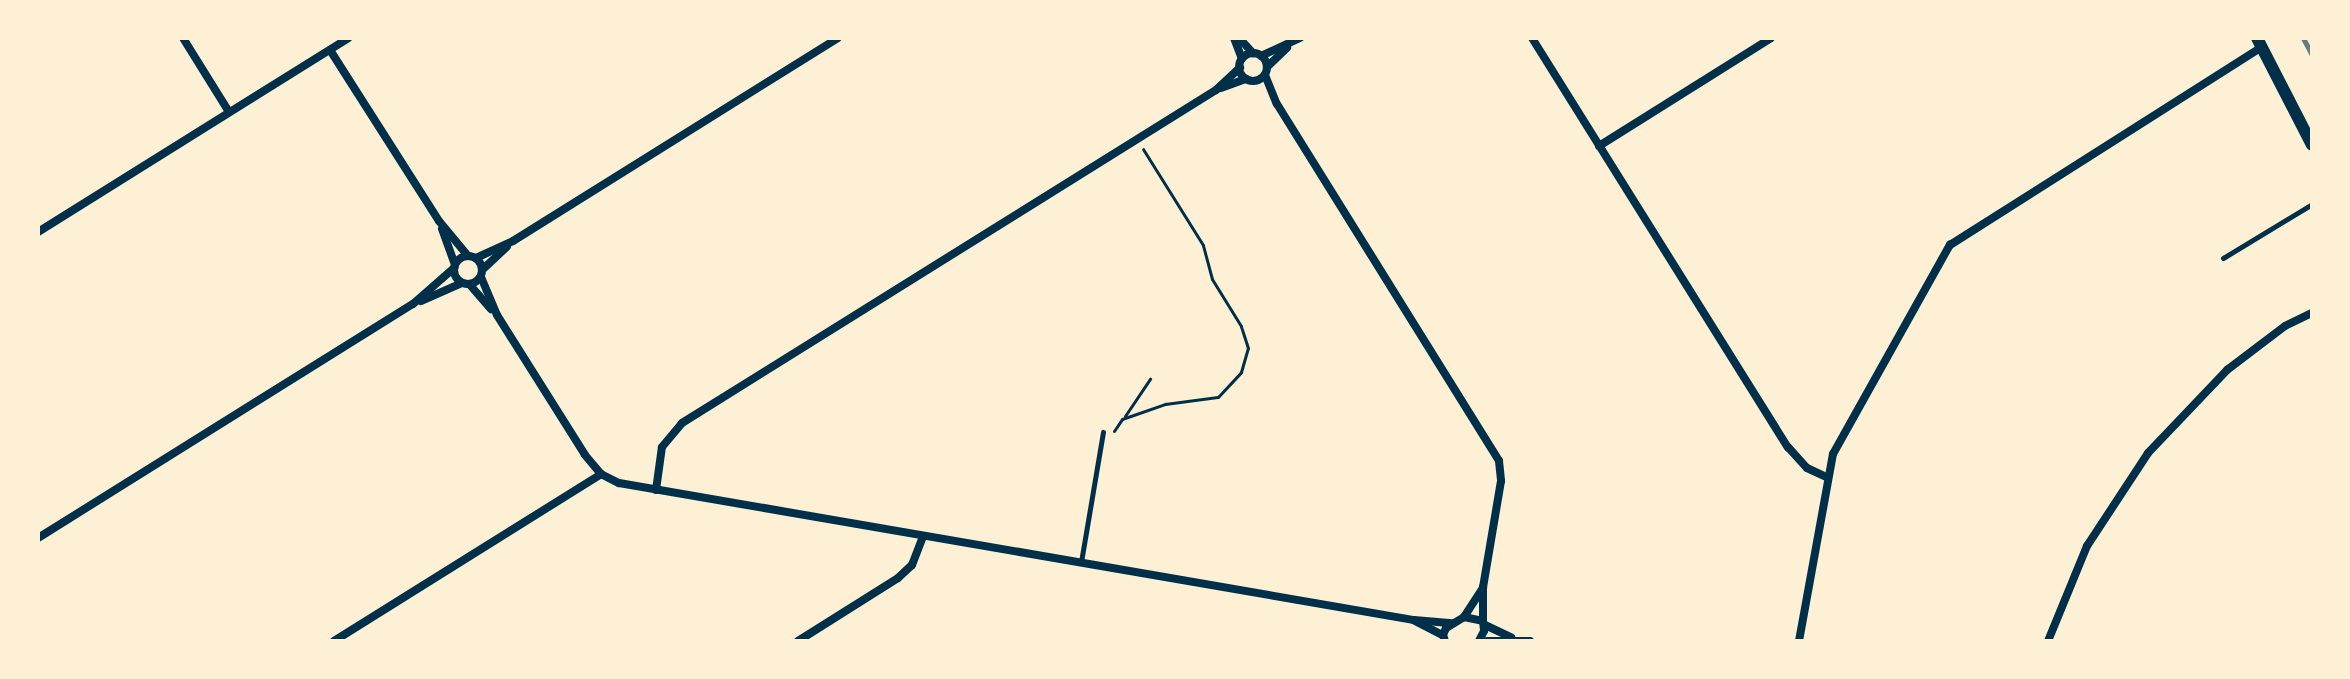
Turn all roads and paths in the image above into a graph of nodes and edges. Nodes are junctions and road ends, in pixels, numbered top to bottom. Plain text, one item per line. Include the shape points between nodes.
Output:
1 (183, 38) edge
2 (348, 38) edge
3 (838, 38) edge
4 (1236, 38) edge
5 (1532, 38) edge
6 (1771, 38) edge
7 (1297, 40) edge
8 (2260, 43) edge
9 (330, 50) junction
10 (1257, 55) junction
11 (1241, 63) junction
12 (1266, 71) junction
13 (1251, 80) junction
14 (1216, 90) junction
15 (1277, 104) junction
16 (229, 112) junction
17 (1136, 140) junction
18 (2312, 145) edge
19 (1599, 146) junction
20 (2312, 204) edge
21 (439, 221) junction
22 (38, 232) edge
23 (513, 241) junction
24 (472, 257) junction
25 (2223, 258) dead end
26 (455, 266) junction
27 (482, 274) junction
28 (466, 284) junction
29 (413, 304) junction
30 (2312, 313) edge
31 (497, 315) junction
32 (1150, 379) dead end
33 (1122, 419) junction
34 (1103, 432) dead end
35 (1112, 438) dead end
36 (601, 474) junction
37 (1826, 477) junction
38 (656, 490) junction
39 (923, 536) junction
40 (38, 538) edge
41 (1081, 563) junction
42 (1483, 587) junction
43 (1464, 617) junction
44 (1414, 620) junction
45 (1452, 623) junction
46 (1484, 623) junction
47 (1515, 638) junction
48 (1443, 639) edge
49 (334, 641) edge
50 (798, 641) edge
51 (1479, 641) edge
52 (1487, 641) edge
53 (1530, 641) edge
54 (1799, 641) edge
55 (2048, 641) edge

1 - 16 street
2 - 9 street
3 - 23 street
4 - 10 street
4 - 11 street
5 - 19 street
6 - 19 street
7 - 10 street
7 - 12 street
8 - 18 street
8 - 37 street via 1954,240 1839,441
9 - 16 street
9 - 21 street
10 - 11 street
10 - 12 street
11 - 13 street
11 - 14 street
12 - 13 street
12 - 15 street
13 - 14 street
13 - 15 street
14 - 17 street
15 - 42 street via 1499,461 1501,481
16 - 22 street
17 - 33 path via 1203,245 1212,279 1248,348 1241,372 1218,397 1165,404
17 - 38 street via 682,423 662,447
19 - 37 street via 1788,447 1807,468
20 - 25 lane
21 - 24 street
21 - 26 street
23 - 24 street
23 - 27 street
24 - 26 street
24 - 27 street
26 - 28 street via 456,277
26 - 29 street
27 - 28 street
27 - 31 street
28 - 29 street
28 - 31 street
29 - 40 street
30 - 55 street via 2285,326 2227,370 2148,453 2087,546
31 - 36 street
32 - 33 path
33 - 35 path
34 - 41 lane
36 - 38 street
36 - 49 street
37 - 54 street
38 - 39 street
39 - 41 street
39 - 50 street via 912,565 898,578
41 - 44 street
42 - 43 street
42 - 46 street
43 - 45 street
43 - 46 street
44 - 45 street
44 - 48 street
45 - 48 street
46 - 47 street
46 - 51 street
47 - 52 street
47 - 53 street

